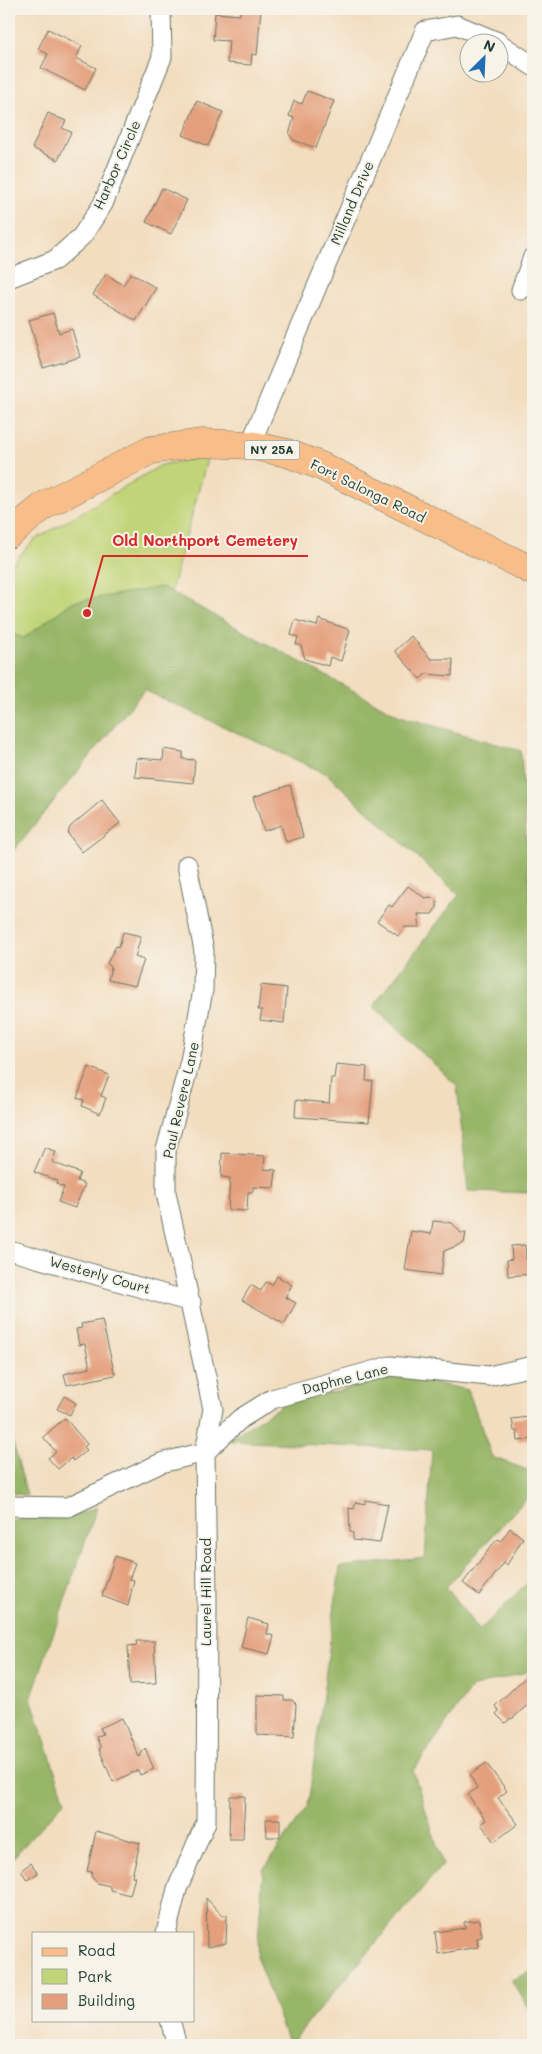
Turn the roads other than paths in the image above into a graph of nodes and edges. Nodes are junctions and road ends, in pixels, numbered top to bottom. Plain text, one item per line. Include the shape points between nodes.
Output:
1 (161, 9) edge
2 (473, 32) edge
3 (510, 50) edge
4 (533, 66) edge
5 (533, 256) edge
6 (9, 278) edge
7 (520, 290) dead end
8 (250, 445) junction
9 (9, 534) edge
10 (533, 572) edge
11 (186, 865) dead end
12 (9, 1250) edge
13 (191, 1302) junction
14 (533, 1366) edge
15 (205, 1452) junction
16 (9, 1506) edge
17 (166, 1932) edge
18 (171, 2022) edge
19 (177, 2045) edge

1 - 6 street, Harbor Circle via 162,57 103,204 82,236 55,260
2 - 8 street, Milland Drive via 457,25 424,31
3 - 4 street, Milland Drive
5 - 7 street
8 - 9 main road, Fort Salonga Road / NY 25A via 201,443 151,450 45,506
8 - 10 main road, Fort Salonga Road / NY 25A via 287,453 321,466
11 - 13 street, Paul Revere Lane via 204,950 203,990 190,1061 166,1150 166,1193
12 - 13 street, Westerly Court
13 - 15 street, Paul Revere Lane via 213,1409
14 - 15 street, Daphne Lane via 489,1376 390,1366 272,1398 240,1419
15 - 16 street via 161,1463 68,1507
15 - 17 street, Laurel Hill Road via 206,1822 177,1889
18 - 19 street

